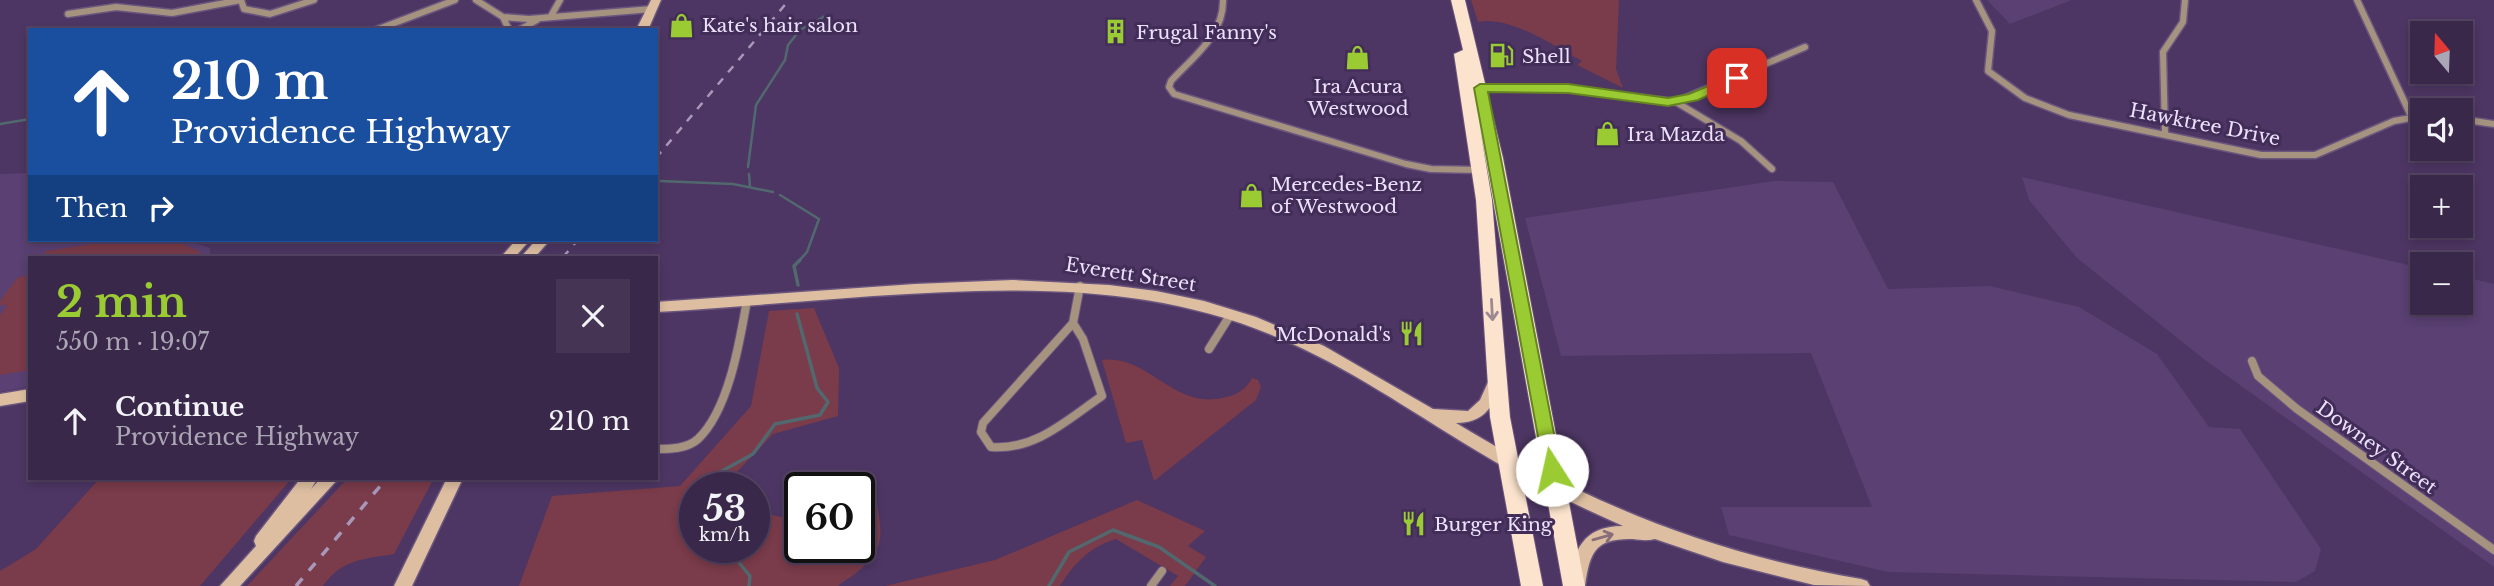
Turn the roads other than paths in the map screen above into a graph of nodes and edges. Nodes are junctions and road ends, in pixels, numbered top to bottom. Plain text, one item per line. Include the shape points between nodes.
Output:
1 (241, 0) edge
2 (314, 0) edge
3 (455, 0) edge
4 (476, 0) edge
5 (560, 0) edge
6 (1223, 0) edge
7 (1447, 0) edge
8 (1458, 0) edge
9 (1976, 0) edge
10 (2185, 0) edge
11 (2357, 0) edge
12 (654, 5) edge
13 (68, 14) dead end
14 (551, 16) junction
15 (503, 17) junction
16 (540, 18) junction
17 (381, 28) edge
18 (508, 28) edge
19 (522, 28) edge
20 (643, 28) edge
21 (1805, 47) dead end
22 (1480, 88) junction
23 (1676, 102) junction
24 (2410, 112) edge
25 (2410, 116) edge
26 (2473, 121) edge
27 (2494, 124) edge
28 (2165, 133) junction
29 (1772, 169) dead end
30 (1481, 170) junction
31 (521, 242) edge
32 (542, 242) edge
33 (509, 256) edge
34 (529, 256) edge
35 (1081, 285) junction
36 (747, 300) junction
37 (658, 307) edge
38 (1231, 314) junction
39 (1073, 323) junction
40 (1209, 349) dead end
41 (2252, 360) dead end
42 (1496, 372) junction
43 (28, 395) edge
44 (0, 400) edge
45 (1419, 408) junction
46 (658, 449) edge
47 (1507, 461) junction
48 (309, 480) edge
49 (329, 480) edge
50 (454, 480) edge
51 (1555, 487) junction
52 (1665, 536) junction
53 (2494, 551) edge
54 (1162, 571) dead end
55 (233, 581) edge
56 (403, 586) edge
57 (1151, 586) edge
58 (1532, 586) edge
59 (1575, 586) edge
60 (1861, 586) edge

1 - 2 street via 248,12 261,15
1 - 13 street via 172,13 116,7
3 - 17 street
4 - 15 street
5 - 14 street
6 - 30 street via 1221,24 1171,81 1172,92 1406,164
7 - 30 main road
8 - 22 main road
9 - 28 street, Hawktree Drive via 1991,20 1988,71 2006,88 2064,113
10 - 28 street via 2183,22 2163,52
11 - 24 street
12 - 14 street
12 - 20 main road
14 - 16 street
15 - 16 street
15 - 18 street
16 - 19 street
21 - 23 street
22 - 23 street via 1568,89
22 - 51 main road
23 - 29 street via 1741,141
25 - 28 street, Hawktree Drive via 2316,155 2261,155
26 - 27 street
30 -> 42 main road
31 - 33 main road
32 - 34 main road
35 - 36 main road, Everett Street via 981,284
35 - 38 main road, Everett Street via 1153,294
35 - 39 street
36 - 37 main road, Everett Street
36 - 46 street via 713,418 698,439
38 - 40 street
38 - 45 main road, Everett Street via 1323,352
39 - 39 street via 983,423 981,432 991,447 1004,450 1022,445 1102,396
41 - 53 street, Downey Street via 2258,376 2297,409
42 - 45 main road via 1486,405 1475,415 1453,417
42 - 47 main road
43 - 44 main road
45 - 47 main road, Everett Street
47 - 51 main road, Everett Street
47 - 58 main road
48 - 55 main road
49 - 55 main road
50 - 56 main road
51 - 52 main road, Everett Street
51 - 59 main road
59 -> 52 main road via 1581,554 1592,540 1619,533
52 - 60 main road via 1769,568
54 - 57 street

